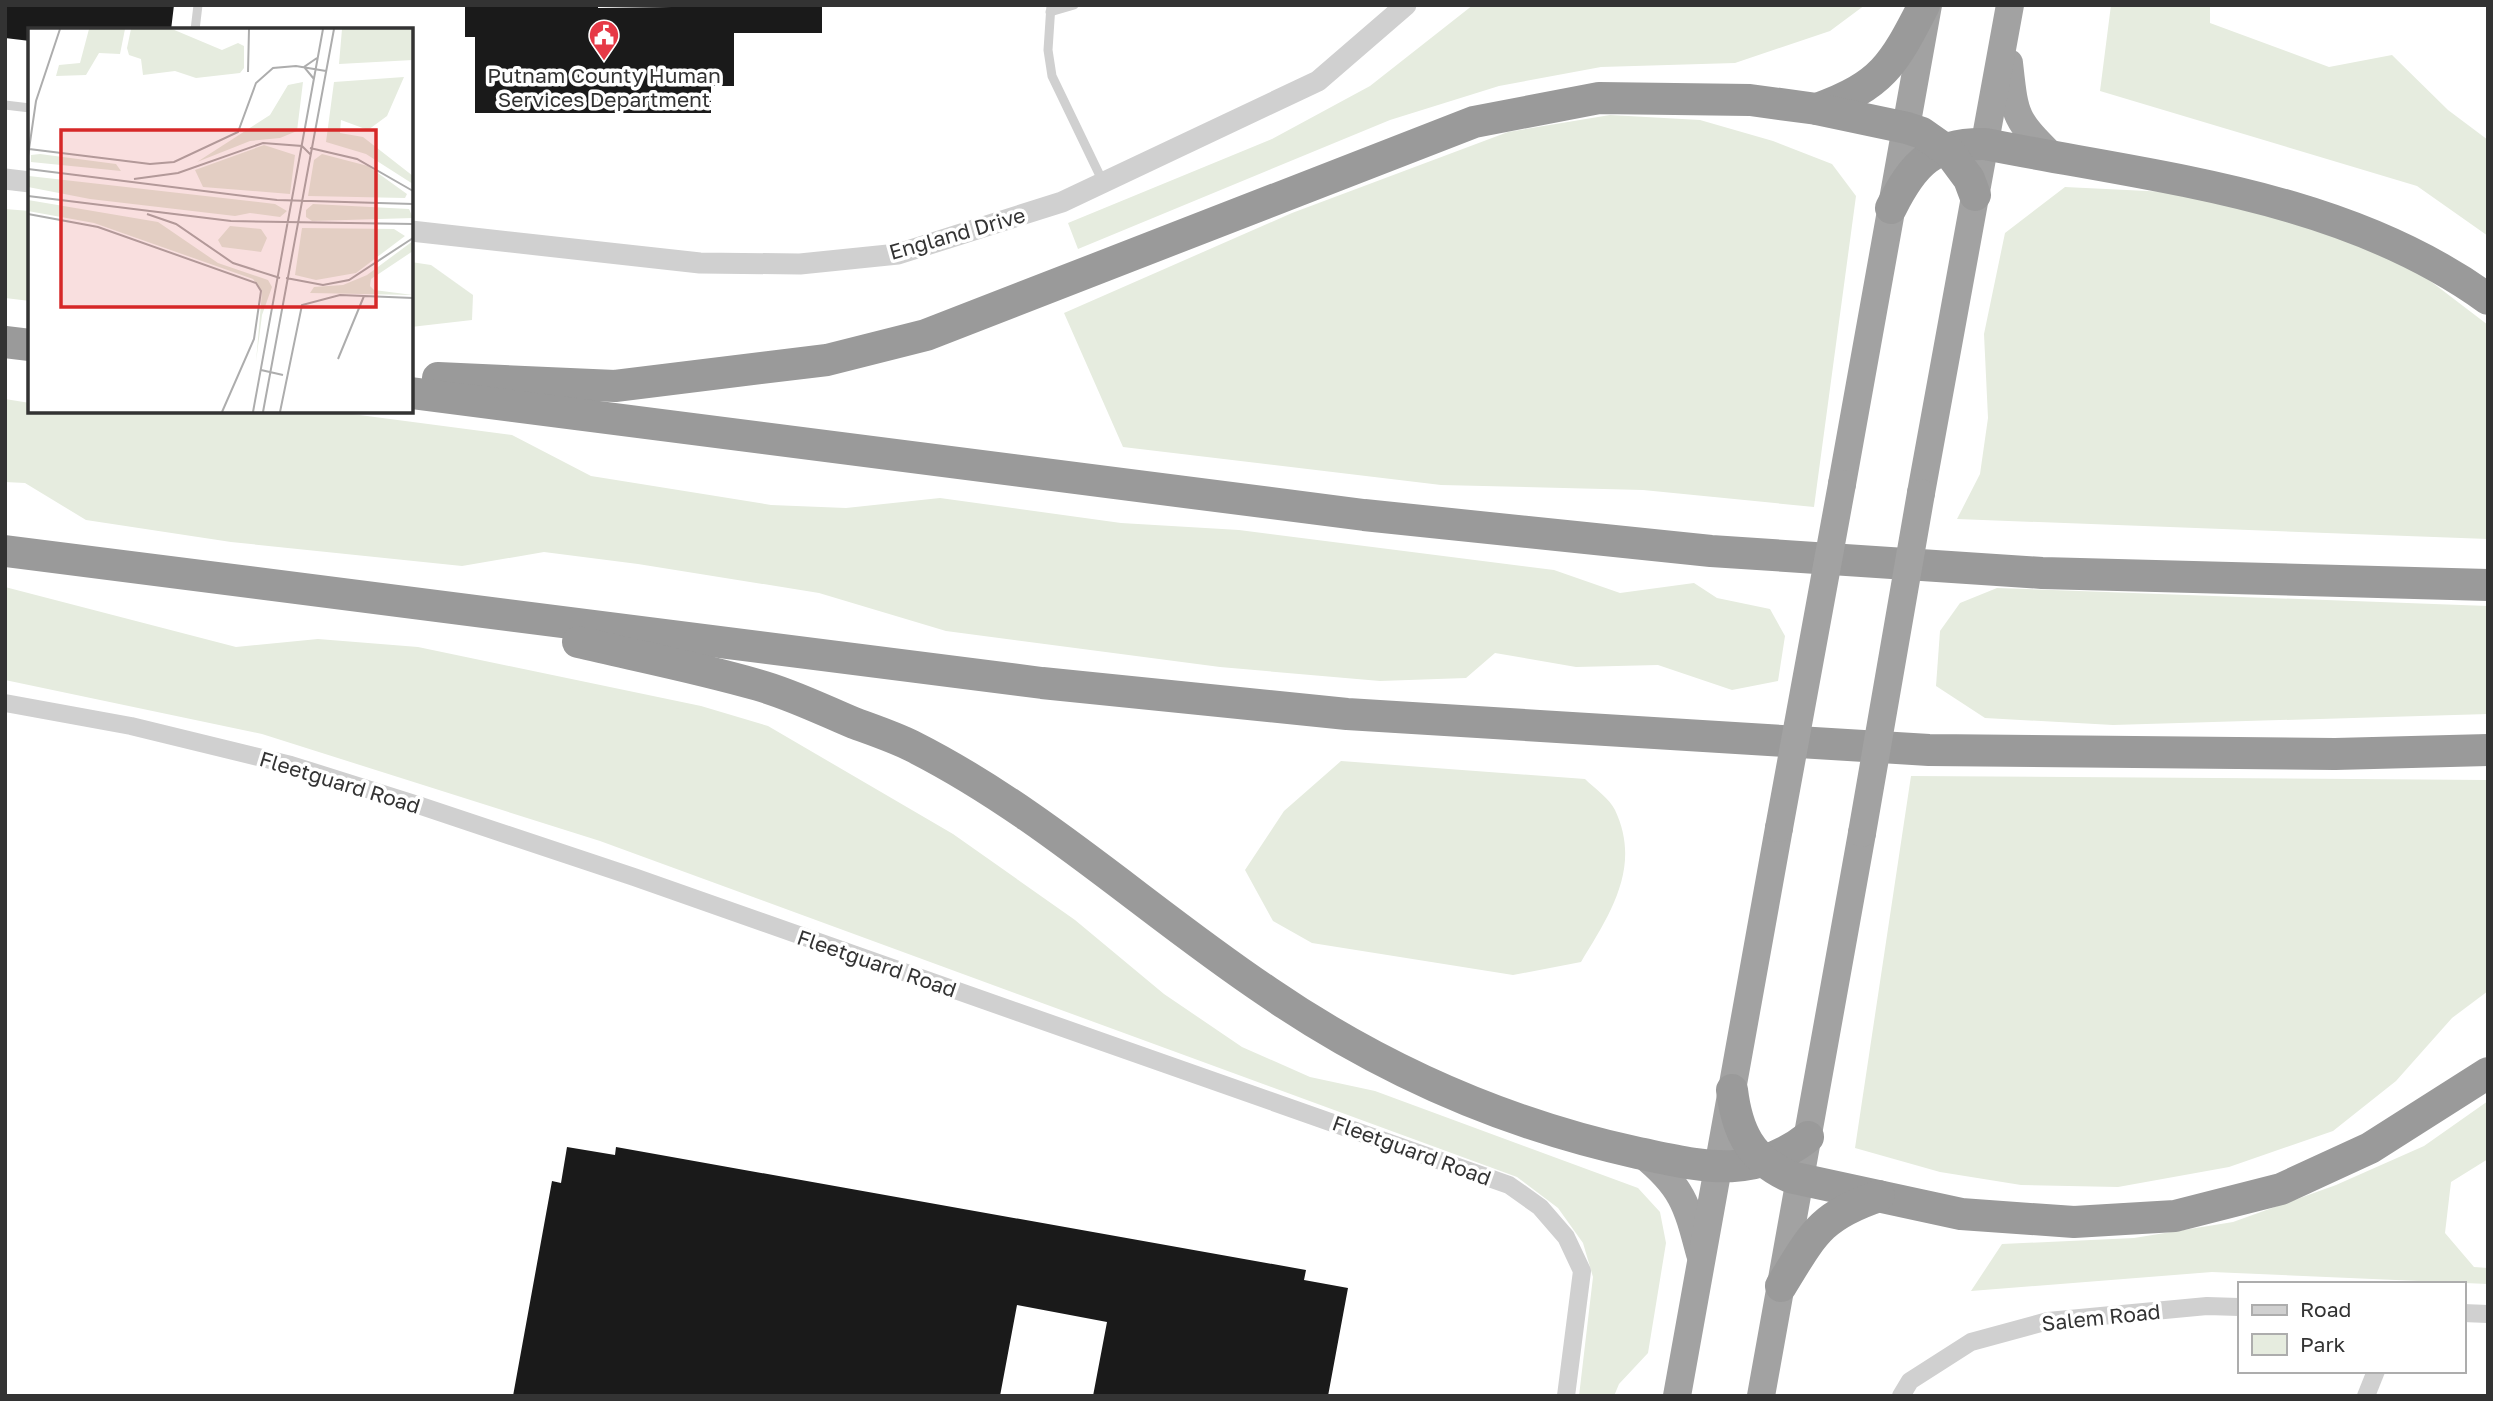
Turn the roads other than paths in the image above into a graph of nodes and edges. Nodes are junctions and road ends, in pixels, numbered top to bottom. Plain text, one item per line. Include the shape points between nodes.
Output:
1 (198, 5) edge
2 (1074, 5) edge
3 (1406, 5) edge
4 (1926, 5) edge
5 (1050, 9) edge
6 (2008, 18) edge
7 (195, 28) edge
8 (5, 105) edge
9 (28, 108) edge
10 (1817, 109) junction
11 (1907, 128) junction
12 (1985, 144) junction
13 (1944, 148) junction
14 (2053, 157) junction
15 (5, 179) edge
16 (28, 182) edge
17 (1103, 184) junction
18 (1975, 195) junction
19 (1892, 208) junction
20 (413, 231) edge
21 (2488, 299) edge
22 (5, 342) edge
23 (28, 345) edge
24 (413, 377) edge
25 (413, 393) edge
26 (5, 551) edge
27 (2488, 585) edge
28 (420, 604) junction
29 (5, 703) edge
30 (2488, 750) edge
31 (2488, 1073) edge
32 (1732, 1090) junction
33 (1808, 1137) junction
34 (1642, 1154) junction
35 (1763, 1161) junction
36 (1719, 1168) junction
37 (1800, 1180) junction
38 (1880, 1196) junction
39 (1702, 1261) junction
40 (1782, 1286) junction
41 (2238, 1307) edge
42 (2465, 1313) edge
43 (2488, 1314) edge
44 (2375, 1373) edge
45 (1566, 1396) edge
46 (1677, 1396) edge
47 (1761, 1396) edge
48 (1901, 1396) edge
49 (2366, 1396) edge

1 - 7 lane
2 - 5 lane
3 - 17 street, England Drive via 1318,81
4 - 10 highway via 1900,53 1881,74 1855,95
4 - 11 highway
5 - 17 lane via 1052,76
6 - 12 highway
6 - 14 highway via 2014,107 2022,126
8 - 9 lane
10 - 11 highway
10 - 24 highway via 1750,100 1599,98 1474,122 926,335 827,360 615,386
11 - 13 highway
11 - 19 highway
12 - 13 highway
12 - 14 highway
12 - 18 highway
13 - 18 highway via 1964,170
13 - 19 highway via 1911,173
14 - 21 highway via 2210,188 2347,224 2410,251
15 - 16 street
17 - 20 street, England Drive via 1062,202 898,254 800,264 700,263
18 - 33 highway, bridge
19 - 32 highway, bridge
22 - 23 highway
25 - 27 highway via 1364,515 1712,551 2042,573
26 - 28 highway
28 - 30 highway via 1042,683 1374,716 1928,750 2336,754
28 - 34 highway via 761,686 911,745 1016,806 1268,992 1358,1050 1457,1096 1573,1139
29 - 45 street, Fleetguard Road via 131,726 277,762 418,805 1509,1185 1540,1207 1557,1227 1582,1272
31 - 38 highway via 2370,1148 2281,1189 2175,1216 2074,1222 1961,1214
32 - 35 highway via 1740,1130
32 - 36 highway
33 - 35 highway
33 - 37 highway
34 - 36 highway
34 - 39 highway via 1682,1195
35 - 36 highway
35 - 37 highway
36 - 39 highway
37 - 38 highway
37 - 40 highway
38 - 40 highway via 1830,1217 1813,1234
39 - 46 highway
40 - 47 highway
41 - 48 street, Salem Road via 2048,1321 1970,1342 1910,1381
42 - 43 street
44 - 49 street

